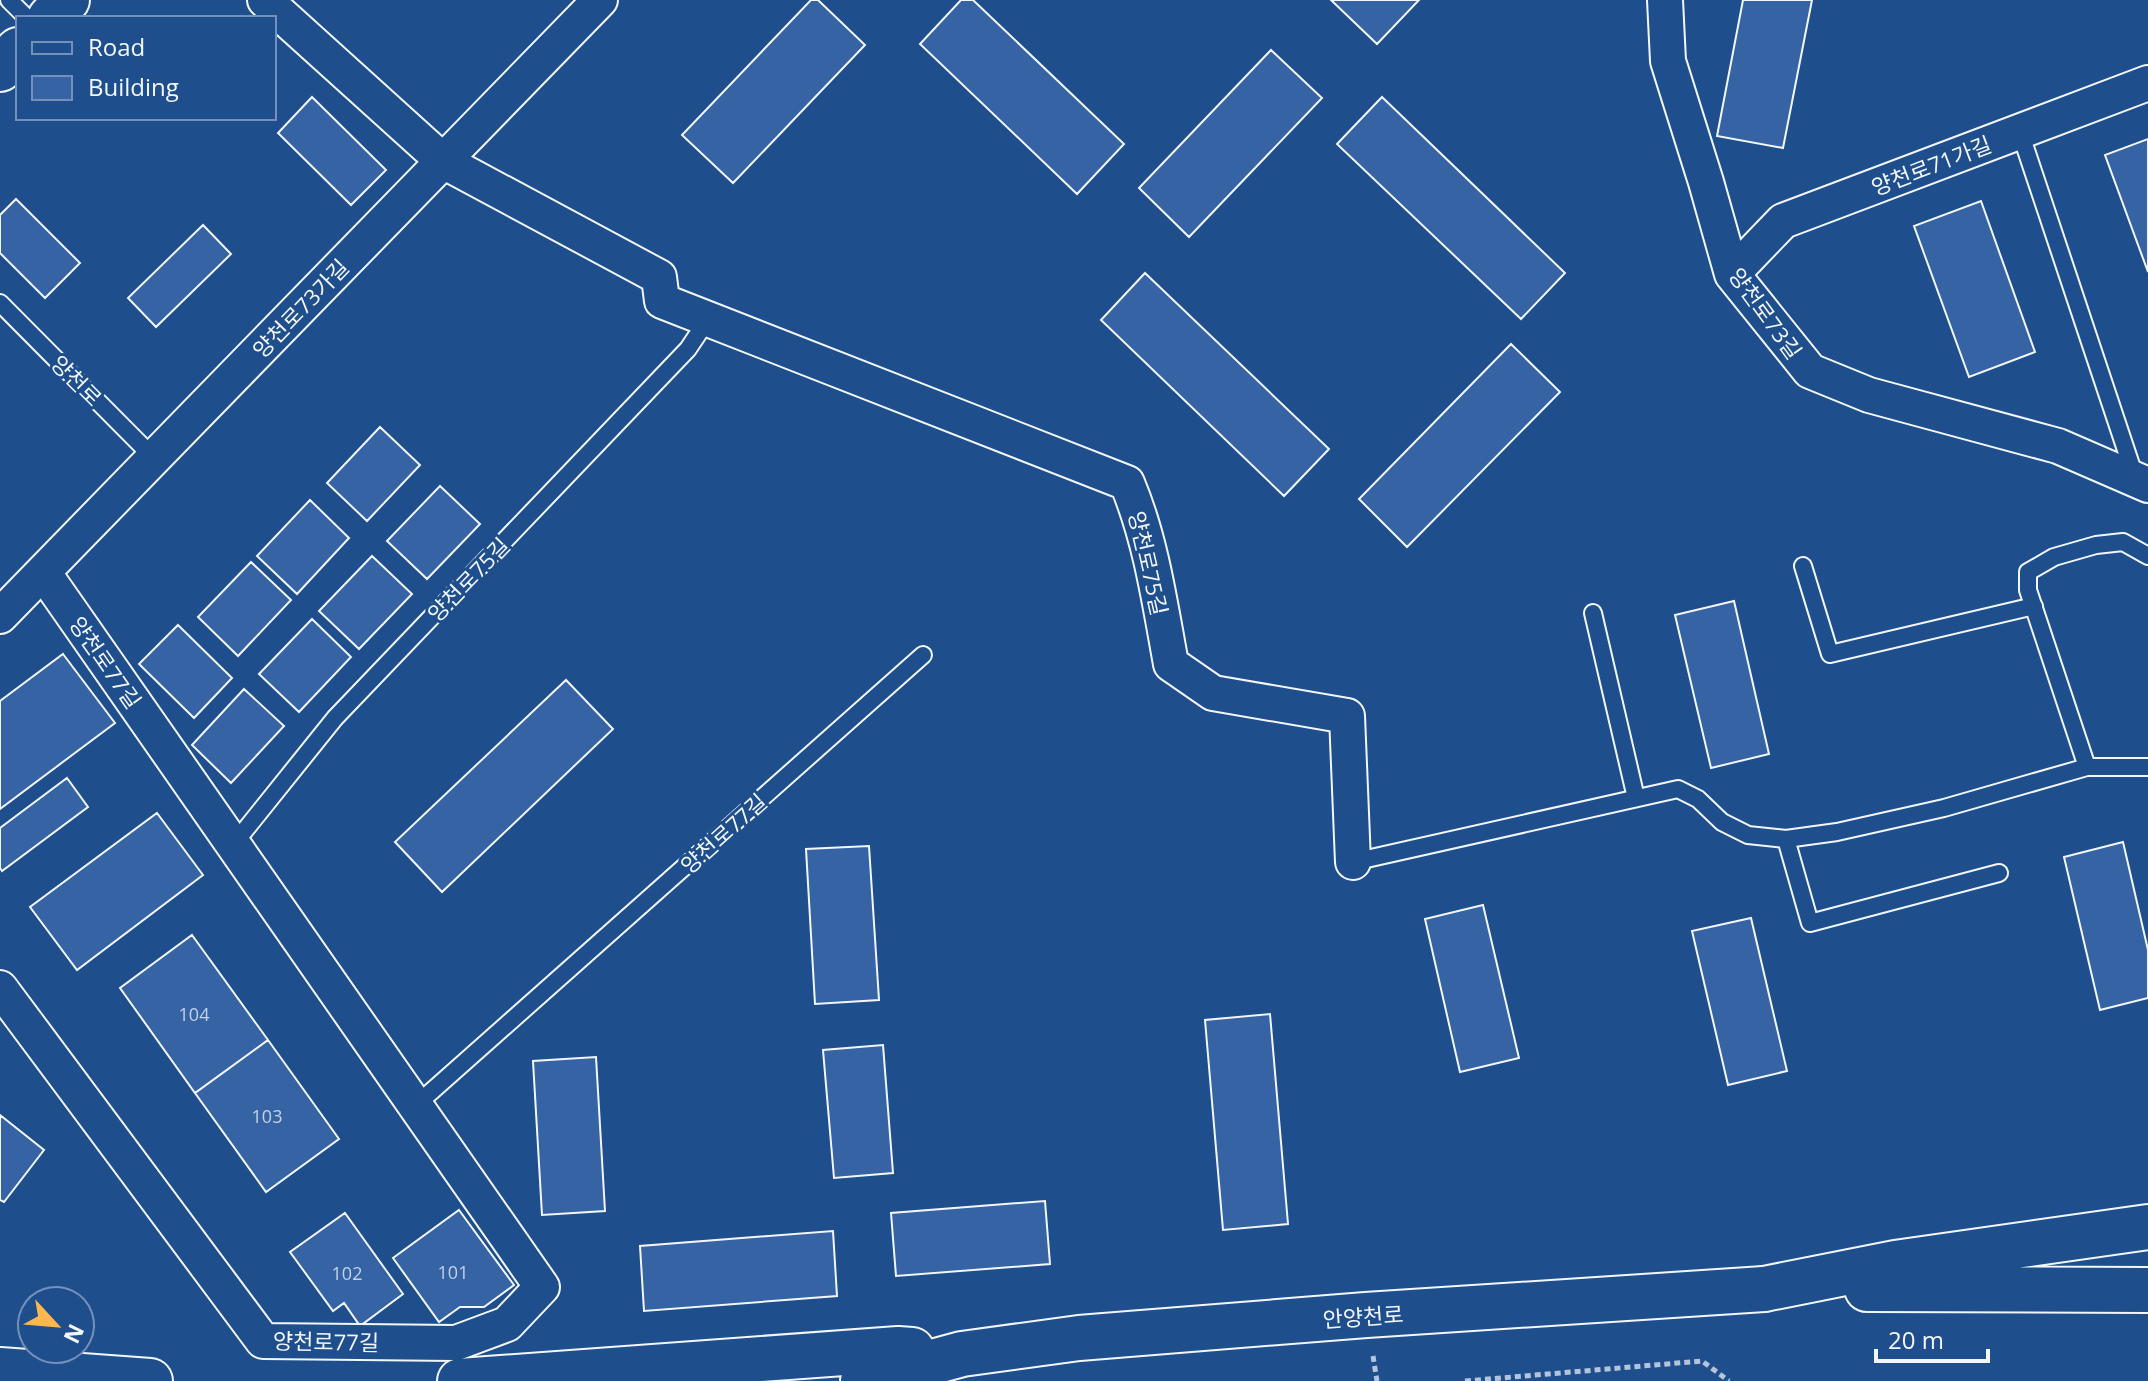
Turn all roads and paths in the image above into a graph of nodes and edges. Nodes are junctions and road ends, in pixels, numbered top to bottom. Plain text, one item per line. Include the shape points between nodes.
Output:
1 (9, 0) edge
2 (67, 0) edge
3 (265, 0) edge
4 (600, 0) edge
5 (1665, 0) edge
6 (25, 16) edge
7 (52, 16) edge
8 (16, 52) edge
9 (0, 69) edge
10 (2148, 83) edge
11 (2020, 132) junction
12 (443, 161) junction
13 (1732, 274) junction
14 (0, 303) edge
15 (708, 319) junction
16 (154, 458) junction
17 (2142, 482) edge
18 (2148, 556) edge
19 (1803, 566) dead end
20 (43, 572) junction
21 (2034, 606) junction
22 (1593, 613) dead end
23 (0, 616) edge
24 (923, 655) dead end
25 (2087, 767) junction
26 (2148, 767) edge
27 (1636, 798) junction
28 (1786, 839) junction
29 (233, 845) junction
30 (1353, 862) joint
31 (1999, 873) dead end
32 (0, 988) edge
33 (415, 1106) junction
34 (2148, 1227) edge
35 (1764, 1289) junction
36 (2148, 1290) edge
37 (962, 1354) junction
38 (0, 1370) edge
39 (150, 1381) edge
40 (460, 1381) edge
41 (863, 1381) edge
42 (1465, 1381) edge
43 (1729, 1381) edge

1 - 6 lane
2 - 7 main road
3 - 12 street, 양천로75길
4 - 12 street, 양천로73가길
5 - 13 street, 양천로73길 via 1668,61
8 - 9 main road
10 - 11 street, 양천로71가길
11 - 13 street, 양천로71가길 via 1783,221
11 - 17 lane
12 - 15 street, 양천로75길 via 659,277 662,301
12 - 16 street, 양천로73가길
13 - 17 street, 양천로73길 via 1810,371 1869,395 2058,446
14 - 16 lane, 양천로
15 - 29 lane, 양천로75길 via 688,349 335,718
15 - 30 street, 양천로75길 via 1127,483 1138,509 1171,664 1213,693 1347,716
16 - 20 street, 양천로73가길
18 - 21 lane via 2123,542 2054,557 2028,572
19 - 21 lane via 1830,654
20 - 23 street, 양천로73가길
20 - 29 street, 양천로77길
21 - 25 lane
22 - 27 lane
24 - 33 lane, 양천로77길
25 - 26 lane
25 - 28 lane via 1944,808
27 - 28 lane via 1678,789 1748,835
27 - 30 lane
28 - 31 lane via 1810,923
29 - 33 street, 양천로77길
32 - 33 street, 양천로77길 via 263,1341 456,1343 507,1324 542,1287
34 - 35 main road via 1895,1263
35 - 36 main road
35 - 37 main road, 안양천로 via 1366,1315 1095,1337
37 - 40 main road, 안양천로 via 898,1349
37 - 41 main road, 안양천로
38 - 39 main road
42 - 43 path via 1702,1361

